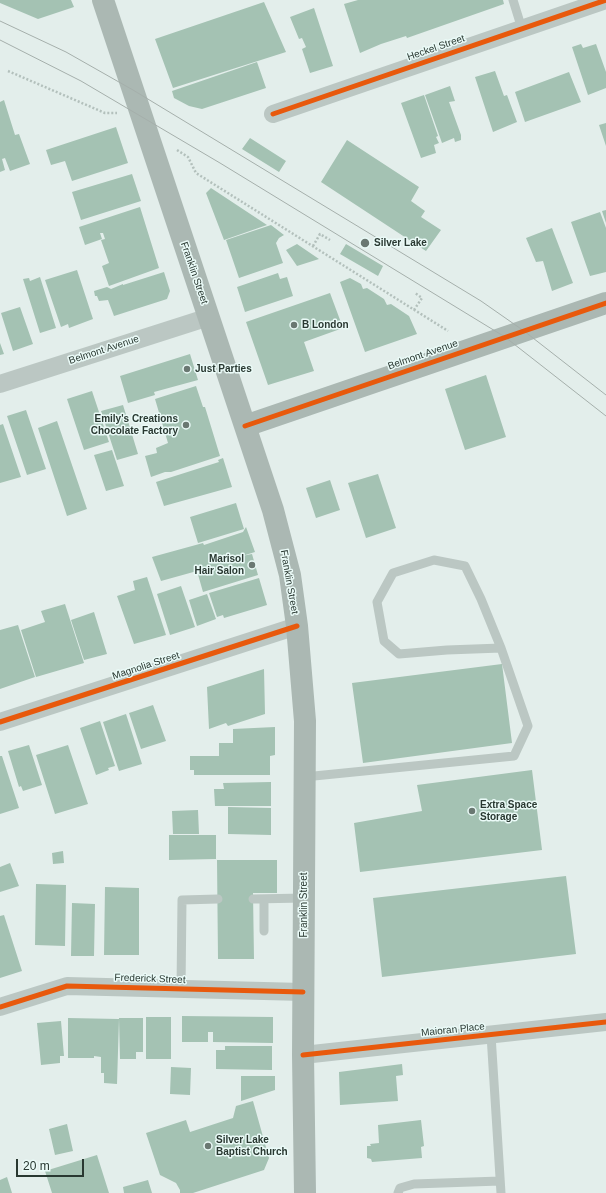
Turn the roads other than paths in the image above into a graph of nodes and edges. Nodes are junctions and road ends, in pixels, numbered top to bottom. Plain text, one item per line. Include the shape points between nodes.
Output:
1 (103, 0) edge
2 (513, 0) edge
3 (606, 0) edge
4 (522, 29) junction
5 (273, 114) dead end
6 (603, 306) edge
7 (209, 317) junction
8 (0, 384) edge
9 (245, 426) junction
10 (297, 626) junction
11 (501, 648) junction
12 (0, 722) edge
13 (304, 777) junction
14 (304, 898) junction
15 (253, 899) dead end
16 (264, 899) junction
17 (218, 900) dead end
18 (264, 931) dead end
19 (181, 989) junction
20 (303, 992) junction
21 (0, 1007) edge
22 (606, 1022) edge
23 (491, 1035) junction
24 (302, 1055) junction
25 (500, 1181) junction
26 (305, 1193) edge
27 (398, 1193) edge
28 (501, 1193) edge

1 - 7 main road, Franklin Street
2 - 4 lane
3 - 4 street, Heckel Street
4 - 5 street, Heckel Street
6 - 9 main road, Belmont Avenue
7 - 8 street, Belmont Avenue
7 - 9 main road, Franklin Street
9 - 10 main road, Franklin Street via 273,510 290,575
10 - 12 street, Magnolia Street
10 - 13 main road, Franklin Street via 305,721
11 - 11 lane via 464,566 434,560 393,574 377,602 384,641 399,654
11 - 13 lane via 528,726 514,756
13 - 14 main road, Franklin Street
14 - 16 lane
14 - 20 main road, Franklin Street
15 - 16 lane
16 - 18 lane
17 - 19 lane via 182,900
19 - 20 street, Frederick Street
19 - 21 street, Frederick Street via 68,986
20 - 24 main road, Franklin Street
22 - 23 street, Maioran Place
23 - 24 street, Maioran Place
23 - 25 lane
24 - 26 main road, Franklin Street
25 - 27 lane via 414,1184 400,1188
25 - 28 lane

